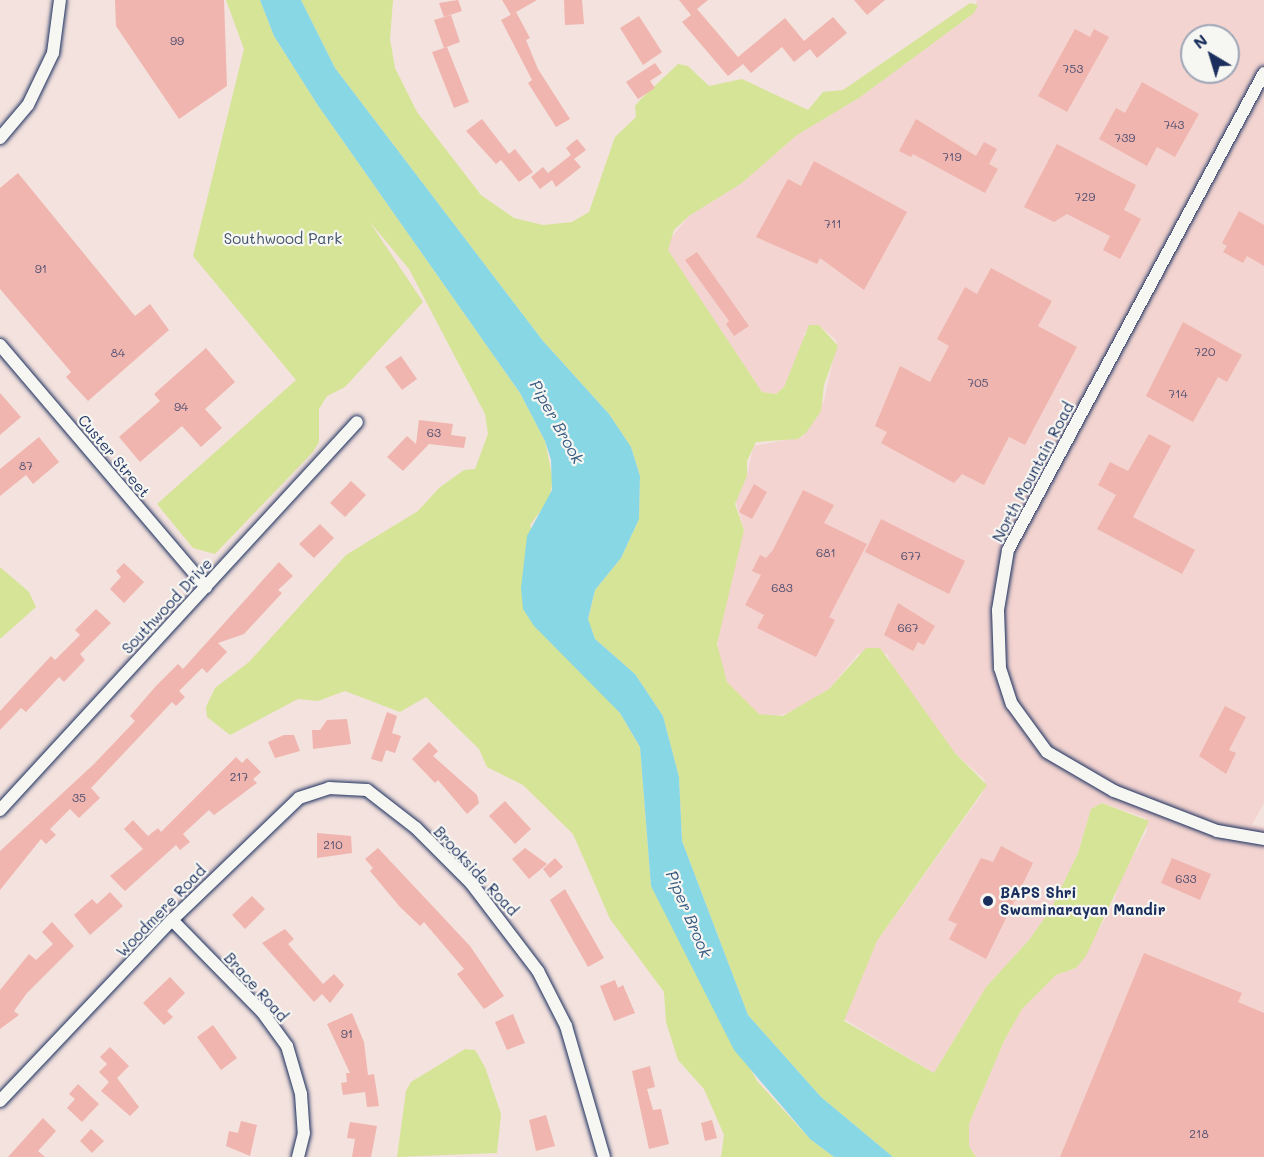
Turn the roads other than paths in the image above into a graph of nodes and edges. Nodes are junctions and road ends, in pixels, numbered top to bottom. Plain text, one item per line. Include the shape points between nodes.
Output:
1 (60, 0) edge
2 (1264, 73) edge
3 (0, 138) edge
4 (0, 345) edge
5 (357, 422) dead end
6 (206, 587) junction
7 (367, 790) joint
8 (0, 810) edge
9 (1264, 839) edge
10 (172, 920) junction
11 (0, 1101) edge
12 (298, 1157) edge
13 (604, 1157) edge

1 - 3 street via 53,52 28,105
2 - 9 street, North Mountain Road via 1008,550 998,610 1000,668 1012,704 1047,752 1114,791 1218,831
4 - 6 street, Custer Street
5 - 6 street, Southwood Drive
6 - 8 street, Southwood Drive
7 - 10 street, Woodmere Road via 329,788 299,798
7 - 13 street, Brookside Road via 416,828 471,883 538,971 566,1026
10 - 11 street, Woodmere Road
10 - 12 street, Brace Road via 263,1013 287,1046 301,1094 304,1133

